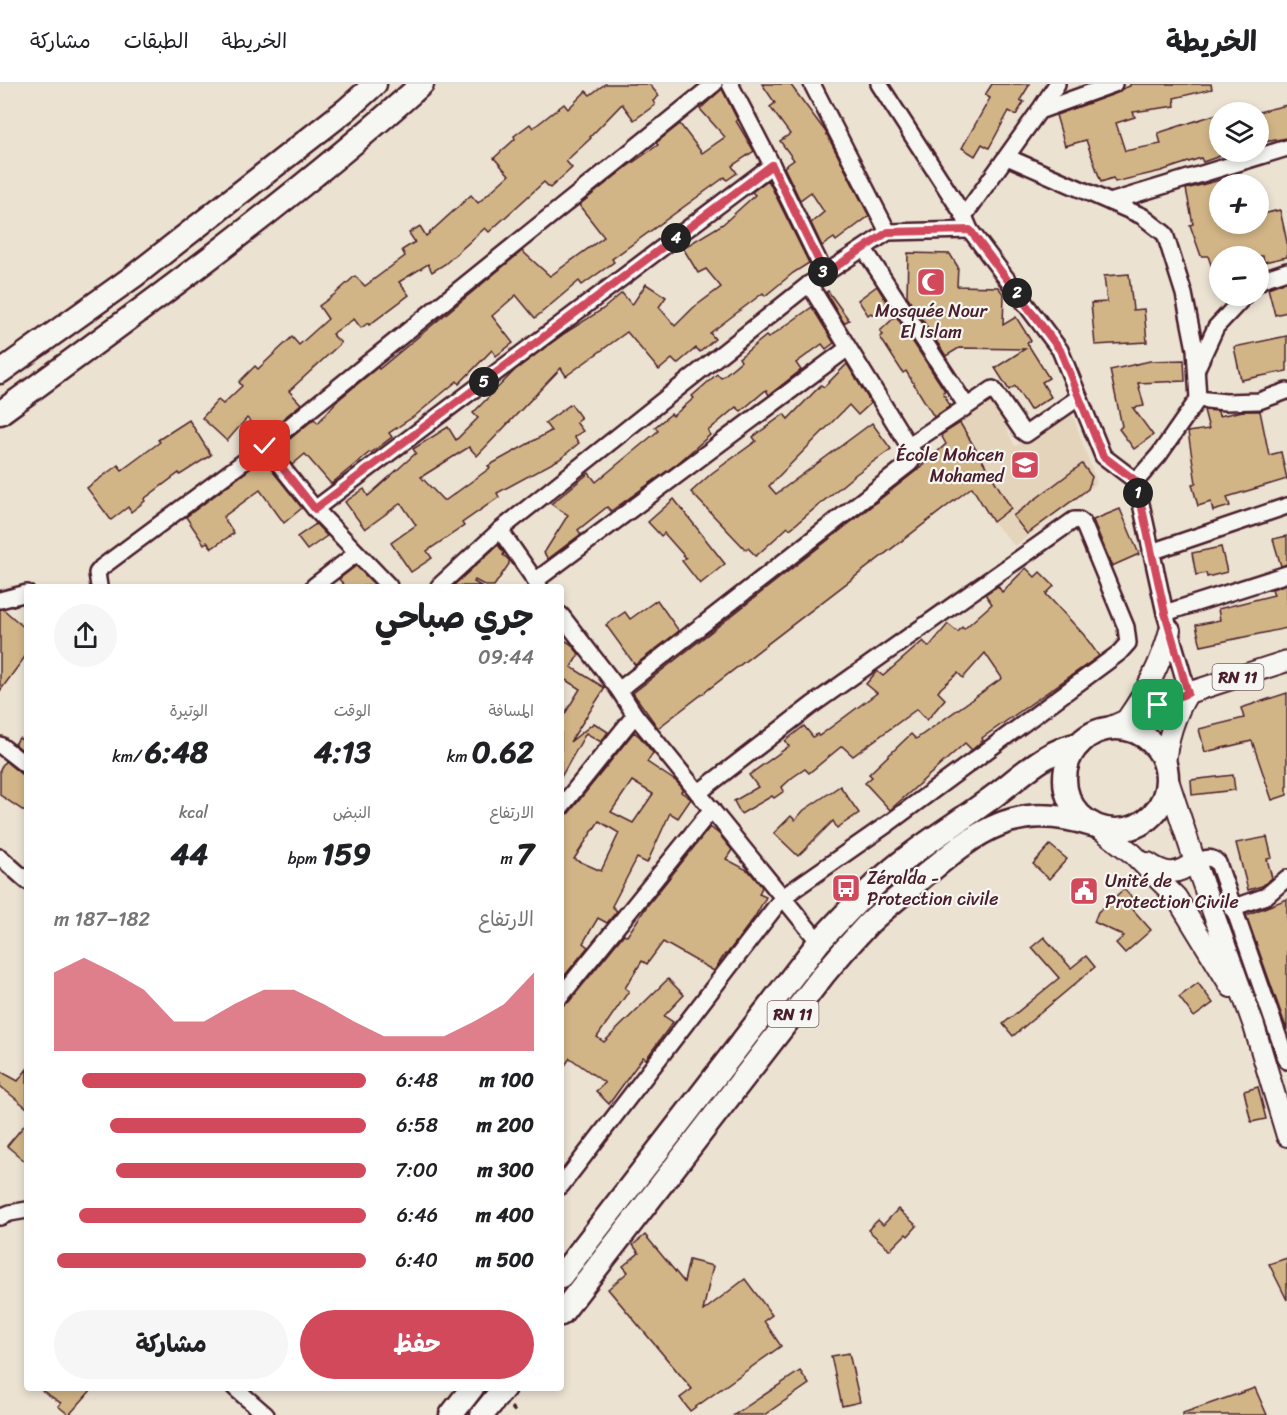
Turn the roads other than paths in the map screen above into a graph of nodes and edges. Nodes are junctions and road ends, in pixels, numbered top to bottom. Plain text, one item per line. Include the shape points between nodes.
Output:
1 (375, 84) edge
2 (422, 84) edge
3 (714, 84) edge
4 (730, 84) edge
5 (812, 84) edge
6 (879, 84) edge
7 (1057, 84) edge
8 (1114, 84) edge
9 (1039, 111) junction
10 (1287, 148) edge
11 (1007, 157) junction
12 (772, 165) junction
13 (1110, 202) junction
14 (967, 223) junction
15 (888, 232) junction
16 (864, 249) junction
17 (1287, 271) edge
18 (825, 274) junction
19 (1269, 277) edge
20 (809, 284) junction
21 (1236, 306) edge
22 (848, 348) junction
23 (1195, 371) junction
24 (0, 372) edge
25 (1287, 391) edge
26 (1078, 398) junction
27 (1198, 399) junction
28 (966, 405) junction
29 (0, 413) edge
30 (909, 445) junction
31 (265, 446) junction
32 (1136, 481) junction
33 (1287, 506) edge
34 (315, 509) junction
35 (500, 530) junction
36 (1151, 552) junction
37 (357, 553) junction
38 (1287, 574) edge
39 (99, 584) edge
40 (317, 584) edge
41 (386, 584) edge
42 (442, 584) edge
43 (537, 584) edge
44 (24, 594) edge
45 (0, 600) edge
46 (564, 619) edge
47 (1168, 622) junction
48 (1287, 660) edge
49 (619, 690) junction
50 (1188, 693) junction
51 (635, 715) junction
52 (1126, 719) junction
53 (1104, 730) junction
54 (1079, 744) junction
55 (0, 745) edge
56 (24, 764) edge
57 (1166, 773) junction
58 (698, 793) junction
59 (564, 803) edge
60 (712, 809) junction
61 (1095, 826) junction
62 (1133, 854) junction
63 (0, 857) edge
64 (1195, 862) junction
65 (24, 878) edge
66 (1287, 878) edge
67 (783, 897) junction
68 (1232, 908) junction
69 (819, 942) junction
70 (564, 992) edge
71 (1254, 1026) junction
72 (1287, 1061) edge
73 (1285, 1124) edge
74 (564, 1182) edge
75 (24, 1211) edge
76 (0, 1217) edge
77 (564, 1267) edge
78 (564, 1310) edge
79 (238, 1391) edge
80 (470, 1391) edge
81 (502, 1391) edge
82 (266, 1415) edge
83 (451, 1415) edge
84 (482, 1415) edge

1 - 24 highway via 134,276
2 - 29 highway via 364,136 152,303
3 - 31 street
4 - 12 street
5 - 15 street
6 - 14 street
7 - 9 street
8 - 9 street
9 - 11 street
10 - 13 street
11 - 13 street
11 - 14 street
12 - 18 street
12 - 34 street
13 - 23 street via 1142,216 1165,234 1184,294 1195,349
14 - 15 street
14 - 26 street via 1060,350
15 - 16 street
16 - 18 street
16 - 28 street
17 - 19 street
18 - 20 street
20 - 22 street
20 - 35 street
21 - 23 street via 1216,327
22 - 30 street
22 - 43 street
23 - 27 street
25 - 27 street via 1259,401
26 - 28 street via 1028,434 994,390
26 - 32 street via 1103,456
27 - 32 street
28 - 30 street
30 - 49 street via 915,456 910,463
31 - 34 street
31 - 39 street via 102,567 97,573
32 - 36 street
33 - 36 street
34 - 37 street
35 - 42 street
35 - 43 street
36 - 47 street
37 - 40 street
37 - 41 street
38 - 47 street
44 - 45 street
46 - 49 street
47 - 50 street
47 - 52 main road via 1158,668
48 - 50 main road, RN 11
49 - 51 street
50 - 52 main road, RN 11
50 - 57 main road, RN 11 via 1169,735
51 - 58 street
51 - 59 street
52 - 53 main road, RN 11
53 - 54 highway
53 - 57 highway via 1119,728 1148,739 1159,751
54 - 61 highway via 1066,768 1066,788 1073,806
54 - 69 highway, RN 11 via 1044,758 905,859
55 - 56 street
57 - 61 highway via 1165,796 1145,822 1130,829
57 - 64 main road
58 - 60 street
58 - 67 street via 812,705 1074,520 1083,524 1126,627 1128,643 890,823
60 - 67 street
60 - 70 street
61 - 62 main road
61 - 78 highway, RN 11 via 1055,816 994,826 959,847 868,924 824,974
62 - 64 main road via 1161,872 1180,870
62 - 71 main road via 1176,897
63 - 65 street
64 - 68 street via 1208,858 1218,862
64 - 71 main road
66 - 68 street via 1266,896
67 - 69 street
67 - 74 street
68 - 72 street
69 - 77 highway, RN 11
71 - 73 main road
75 - 76 street
79 - 82 street
80 - 83 highway
81 - 84 highway

